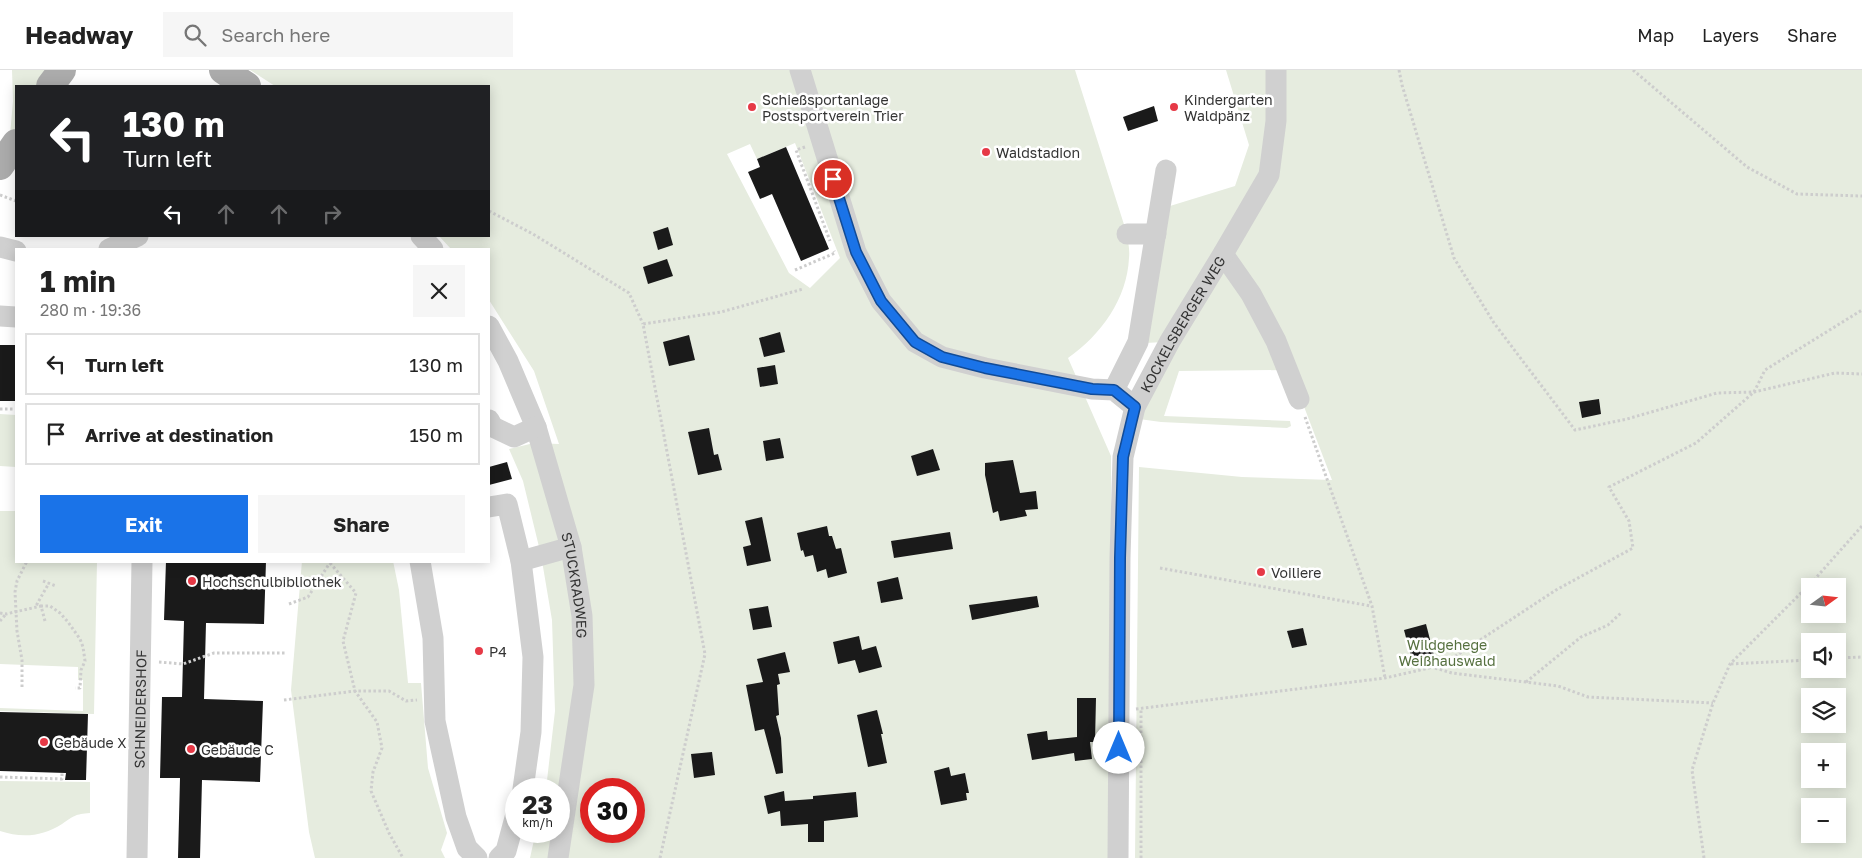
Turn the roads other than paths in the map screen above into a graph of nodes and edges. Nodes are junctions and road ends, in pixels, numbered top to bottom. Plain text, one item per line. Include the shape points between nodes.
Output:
1 (62, 70) edge
2 (223, 70) edge
3 (800, 70) edge
4 (1276, 70) edge
5 (51, 85) edge
6 (245, 85) edge
7 (15, 144) edge
8 (0, 166) edge
9 (1166, 170) dead end
10 (1127, 234) dead end
11 (1156, 234) junction
12 (422, 237) edge
13 (136, 241) edge
14 (109, 246) edge
15 (0, 247) edge
16 (431, 248) edge
17 (15, 251) edge
18 (1223, 254) junction
19 (0, 316) edge
20 (15, 317) edge
21 (490, 328) edge
22 (1114, 390) junction
23 (1299, 399) road end
24 (1135, 407) junction
25 (491, 424) edge
26 (536, 427) junction
27 (490, 507) edge
28 (571, 547) junction
29 (521, 560) junction
30 (142, 563) edge
31 (420, 563) edge
32 (525, 778) edge
33 (508, 843) edge
34 (137, 858) edge
35 (477, 858) edge
36 (499, 858) edge
37 (558, 858) edge
38 (1118, 858) edge

1 - 5 main road
2 - 6 main road
3 - 22 street via 856,252 881,301 915,342 942,357 985,368 1092,389
4 - 18 street, KOCKELSBERGER WEG via 1276,121 1269,175
7 - 8 main road
9 - 11 street
10 - 11 street
11 - 22 street via 1138,342
12 - 16 street
13 - 14 street
15 - 17 street
18 - 23 street via 1251,294 1276,341
18 - 24 street, KOCKELSBERGER WEG via 1170,340
19 - 20 street
21 - 26 street, STUCKRADWEG
22 - 24 street
24 - 38 street, KOCKELSBERGER WEG via 1123,457
25 - 26 street via 514,437
26 - 28 street, STUCKRADWEG
27 - 29 street via 507,504
28 - 29 street
28 - 37 street, STUCKRADWEG via 582,616 584,685
29 - 32 street via 533,658 531,732
30 - 34 street, SCHNEIDERSHOF
31 - 35 street via 433,638 436,721 456,817 467,848
33 - 36 street

